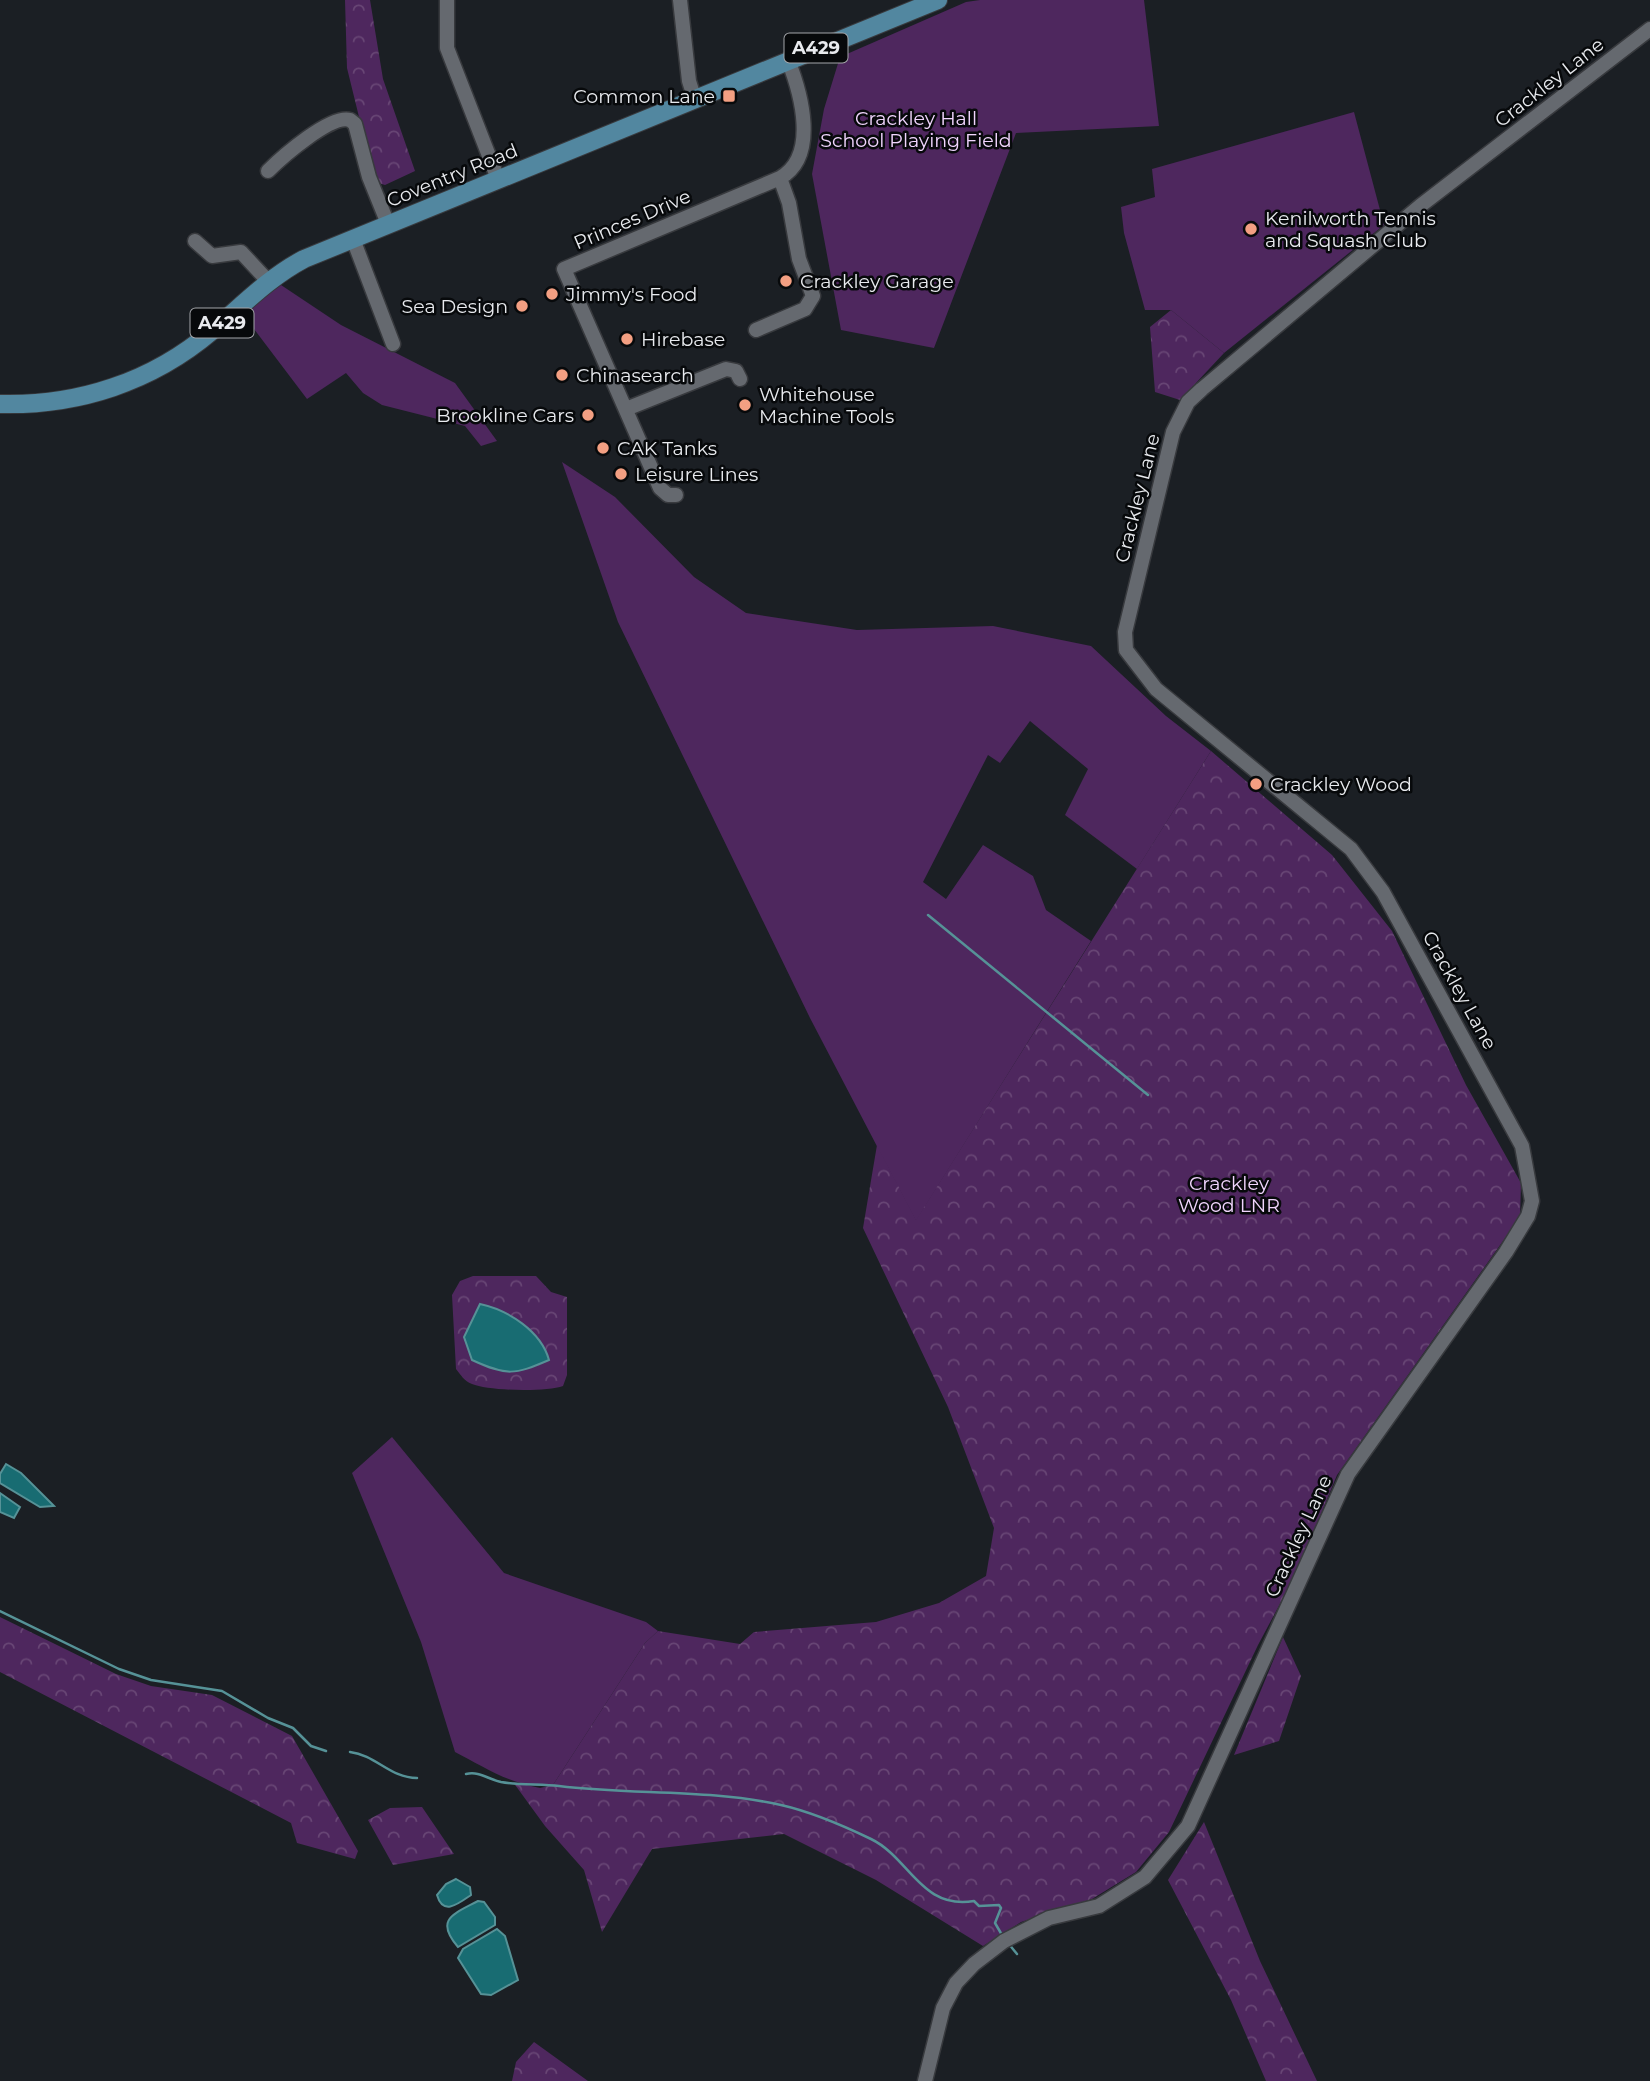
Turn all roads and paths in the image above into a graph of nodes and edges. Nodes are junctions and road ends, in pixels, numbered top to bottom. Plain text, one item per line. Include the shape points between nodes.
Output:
1 (447, 0) edge
2 (680, 0) edge
3 (938, 0) edge
4 (1650, 29) edge
5 (789, 60) junction
6 (695, 100) junction
7 (268, 172) dead end
8 (780, 178) junction
9 (498, 179) junction
10 (388, 224) junction
11 (353, 239) junction
12 (195, 241) dead end
13 (268, 281) junction
14 (756, 330) dead end
15 (393, 344) dead end
16 (740, 379) dead end
17 (0, 404) edge
18 (626, 409) junction
19 (676, 495) dead end
20 (927, 2079) edge

1 - 9 street via 447,48
2 - 6 street
3 - 5 main road, Coventry Road / A429
4 - 20 street, Crackley Lane via 1420,206 1202,389 1188,402 1173,432 1128,621 1126,650 1156,690 1351,849 1383,892 1522,1146 1532,1201 1506,1252 1348,1474 1188,1826 1145,1877 1099,1906 1049,1918 1004,1941 974,1964 956,1983 943,2008
5 - 6 main road, Coventry Road / A429
5 - 8 street via 801,96 802,135 794,166
6 - 9 main road, Coventry Road / A429
7 - 10 street via 289,151 338,120 350,120
8 - 14 street via 799,260 813,296 805,309
8 - 18 street, Princes Drive via 564,269
9 - 10 main road, Coventry Road / A429
10 - 11 main road, Coventry Road / A429
11 - 13 main road, Coventry Road / A429 via 304,259
11 - 15 street
12 - 13 street via 212,256 245,254
13 - 17 main road, Coventry Road / A429 via 202,339 149,373 85,397
16 - 18 street via 736,371 726,369
18 - 19 street, Princes Drive via 660,488

